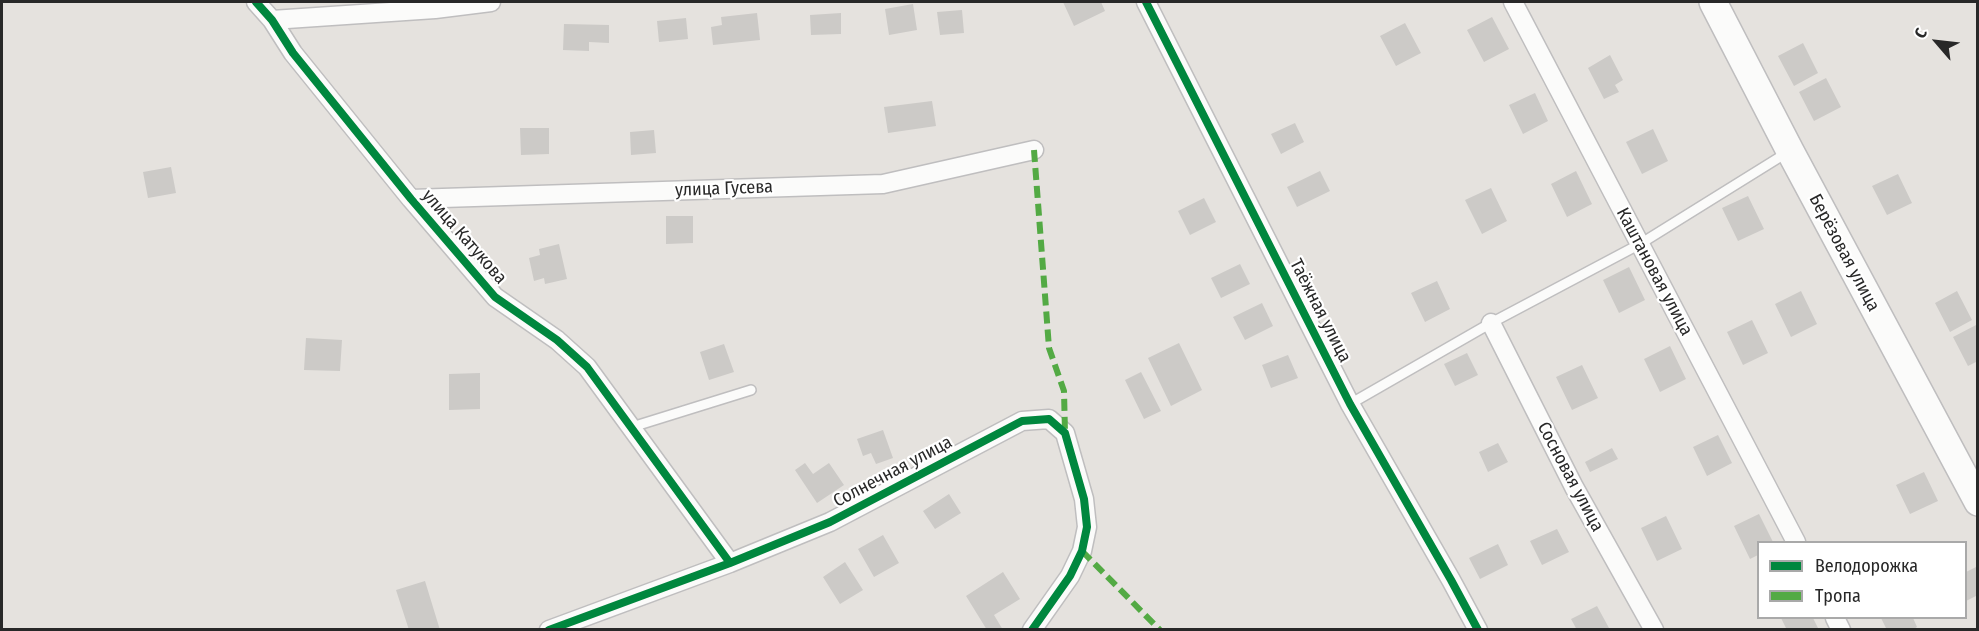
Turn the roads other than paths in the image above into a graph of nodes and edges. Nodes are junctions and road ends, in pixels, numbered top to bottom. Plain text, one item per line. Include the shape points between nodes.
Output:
1 (256, 2) edge
2 (491, 2) edge
3 (1146, 2) edge
4 (1513, 2) edge
5 (1713, 2) edge
6 (272, 20) junction
7 (1034, 150) dead end
8 (1790, 151) junction
9 (411, 199) junction
10 (1640, 244) junction
11 (1491, 323) junction
12 (750, 390) dead end
13 (1350, 404) junction
14 (632, 427) junction
15 (1977, 502) edge
16 (1795, 541) edge
17 (730, 563) junction
18 (549, 630) edge
19 (1032, 630) edge
20 (1478, 630) edge
21 (1654, 630) edge

1 - 6 street, улица Катукова
2 - 6 street
3 - 13 street, Таёжная улица
4 - 10 street, Каштановая улица
5 - 8 main road, Берёзовая улица
6 - 9 street, улица Катукова via 293,53
7 - 9 street, улица Гусева via 883,184
8 - 10 lane
8 - 15 main road, Берёзовая улица
9 - 14 street, улица Катукова via 495,297 557,340 586,367
10 - 11 lane
10 - 16 street, Каштановая улица
11 - 13 lane
11 - 21 street, Сосновая улица via 1574,487
12 - 14 lane
13 - 20 street, Таёжная улица
14 - 17 street, улица Катукова
17 - 18 street, Солнечная улица
17 - 19 street, Солнечная улица via 830,522 1022,421 1049,419 1065,433 1084,499 1087,527 1071,576

